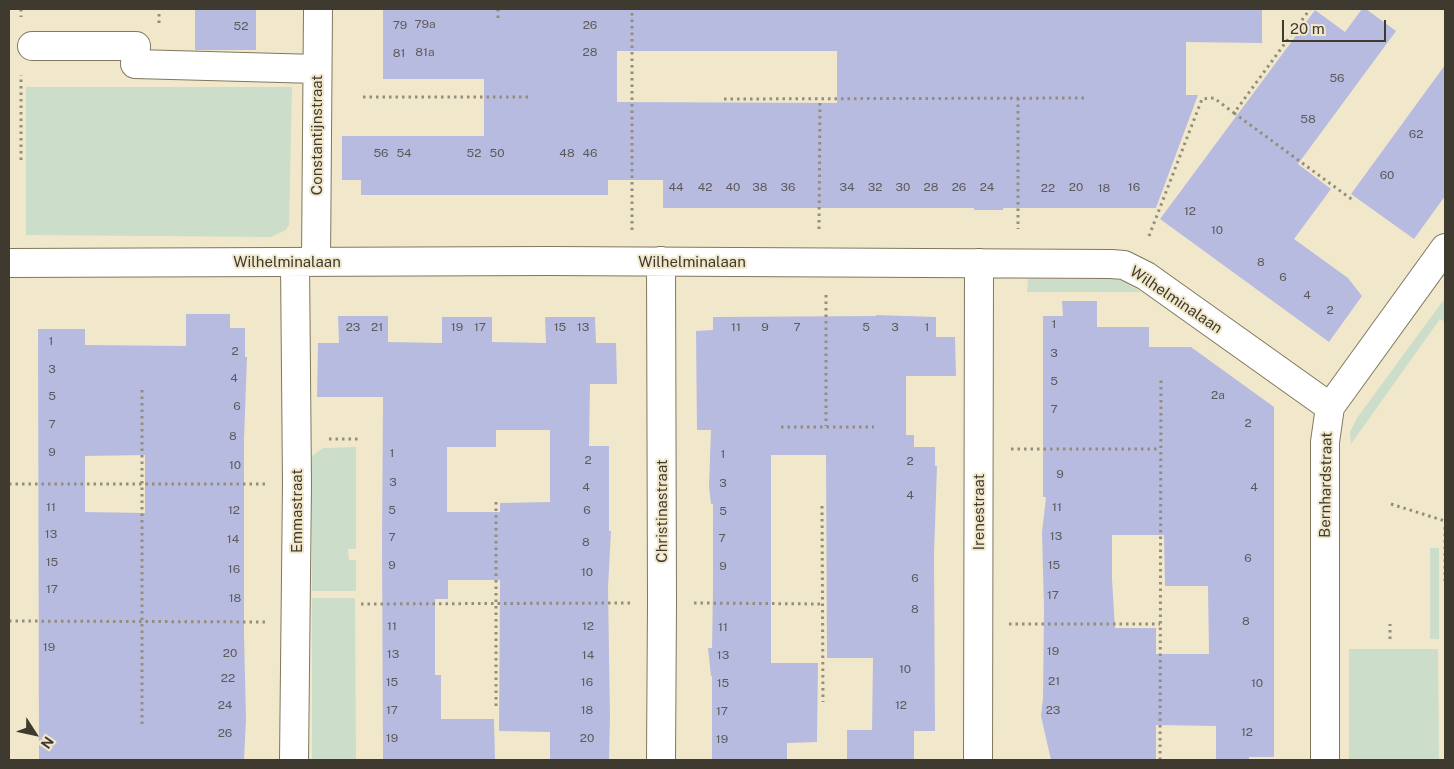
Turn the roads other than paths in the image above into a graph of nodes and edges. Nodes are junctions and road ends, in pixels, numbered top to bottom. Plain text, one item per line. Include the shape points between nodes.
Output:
1 (318, 9) edge
2 (32, 46) dead end
3 (317, 69) junction
4 (1445, 248) edge
5 (661, 261) junction
6 (9, 262) edge
7 (306, 262) junction
8 (979, 263) junction
9 (1330, 408) junction
10 (294, 760) edge
11 (661, 760) edge
12 (978, 760) edge
13 (1325, 760) edge

1 - 3 street, Constantijnstraat
2 - 3 street via 136,46 135,64
3 - 7 street, Constantijnstraat
4 - 9 street, Bernhardstraat
5 - 7 street, Wilhelminalaan
5 - 8 street, Wilhelminalaan
5 - 11 street, Christinastraat
6 - 7 street, Wilhelminalaan
7 - 10 street, Emmastraat via 298,484
8 - 9 street, Wilhelminalaan via 1124,265
8 - 12 street, Irenestraat
9 - 13 street, Bernhardstraat via 1325,442

